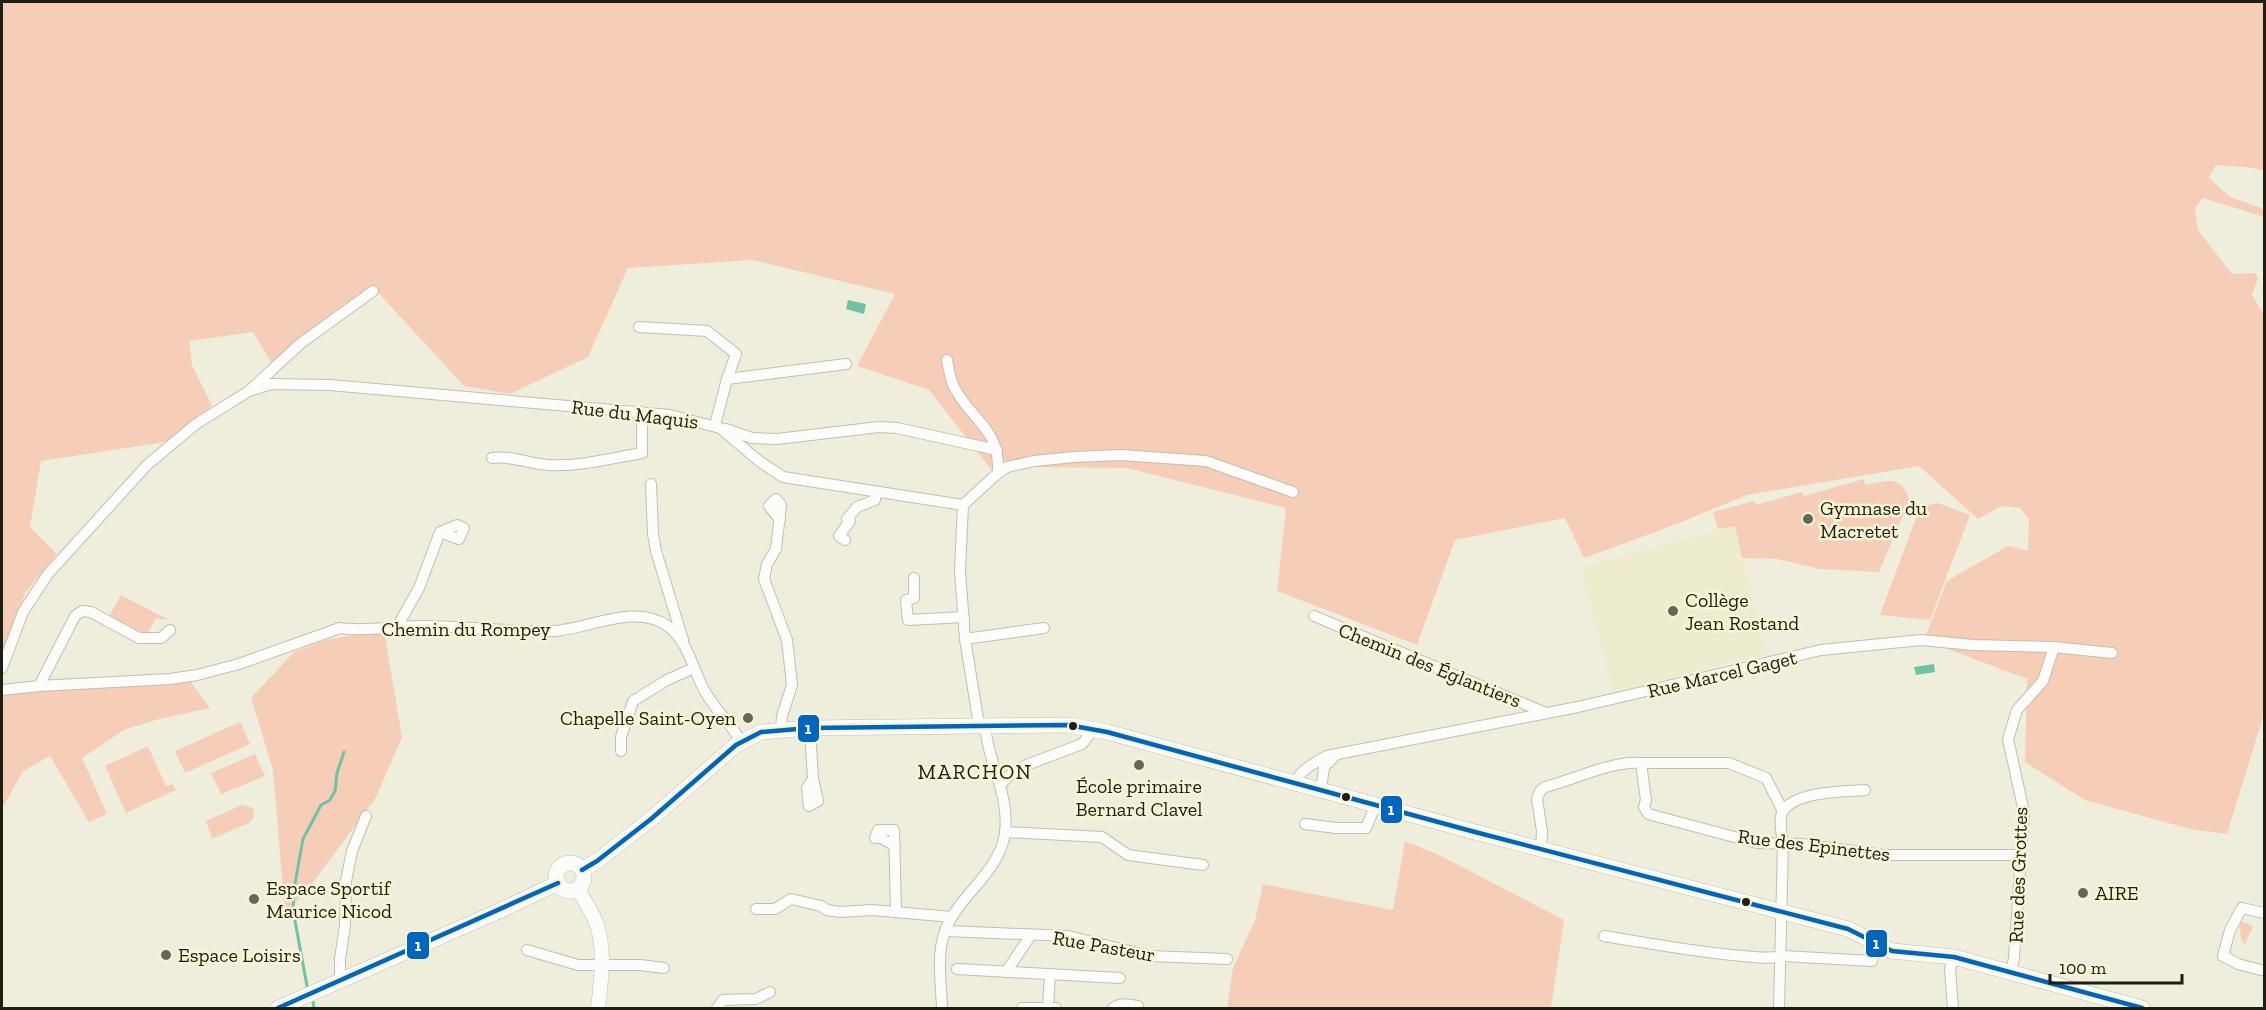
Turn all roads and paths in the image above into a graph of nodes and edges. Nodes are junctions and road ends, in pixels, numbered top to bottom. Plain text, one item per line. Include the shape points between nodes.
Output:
1 (373, 291) dead end
2 (639, 327) dead end
3 (947, 360) dead end
4 (846, 364) dead end
5 (727, 379) junction
6 (249, 391) junction
7 (642, 412) junction
8 (718, 426) junction
9 (997, 450) junction
10 (492, 458) dead end
11 (998, 473) junction
12 (651, 484) dead end
13 (876, 492) junction
14 (1293, 492) dead end
15 (963, 505) junction
16 (780, 520) dead end
17 (440, 532) dead end
18 (845, 540) dead end
19 (914, 578) dead end
20 (1314, 616) dead end
21 (964, 617) junction
22 (397, 627) junction
23 (1044, 628) dead end
24 (170, 630) dead end
25 (965, 639) junction
26 (2054, 647) junction
27 (686, 649) junction
28 (2112, 653) dead end
29 (2, 668) edge
30 (694, 668) junction
31 (39, 686) junction
32 (2, 690) edge
33 (1547, 714) junction
34 (982, 724) junction
35 (810, 728) junction
36 (781, 729) junction
37 (1094, 729) junction
38 (741, 741) junction
39 (621, 751) dead end
40 (1336, 755) junction
41 (1641, 763) junction
42 (813, 779) dead end
43 (1294, 782) junction
44 (1001, 784) junction
45 (1322, 789) junction
46 (1865, 790) dead end
47 (1376, 804) junction
48 (1783, 811) junction
49 (366, 816) dead end
50 (1305, 824) dead end
51 (1005, 832) junction
52 (1783, 844) junction
53 (895, 846) dead end
54 (1540, 849) junction
55 (2021, 855) junction
56 (1203, 865) dead end
57 (582, 870) junction
58 (558, 883) junction
59 (577, 888) junction
60 (756, 909) dead end
61 (896, 911) junction
62 (1781, 912) junction
63 (2265, 913) edge
64 (952, 917) junction
65 (946, 931) junction
66 (1031, 935) junction
67 (1604, 936) dead end
68 (527, 950) dead end
69 (1780, 956) junction
70 (1954, 957) junction
71 (1227, 960) dead end
72 (1872, 961) dead end
73 (602, 965) junction
74 (664, 968) dead end
75 (957, 969) dead end
76 (2261, 970) dead end
77 (1006, 972) junction
78 (2011, 973) junction
79 (1050, 975) junction
80 (1120, 978) dead end
81 (340, 980) junction
82 (770, 992) dead end
83 (1138, 1005) dead end
84 (278, 1008) edge
85 (598, 1008) edge
86 (717, 1008) edge
87 (942, 1008) edge
88 (1022, 1008) edge
89 (1052, 1008) edge
90 (1113, 1008) edge
91 (1779, 1008) edge
92 (1953, 1008) edge
93 (2142, 1008) edge

1 - 6 street via 300,344
2 - 5 street via 707,331 736,354
3 - 9 street via 952,384
4 - 5 street
5 - 8 street
6 - 7 street, Rue du Maquis via 272,384 321,385
6 - 29 street via 196,424 147,465 104,511 48,574 23,612
7 - 8 street, Rue du Maquis
7 - 10 street via 642,453 568,465
8 - 9 street via 752,438 777,439 897,428
8 - 13 street, Rue du Maquis via 783,477
9 - 11 street
11 - 14 street via 1034,461 1121,455 1206,461
11 - 15 street
12 - 27 street via 656,551
13 - 15 street, Rue du Maquis
13 - 18 street via 875,500 857,507 847,519 850,521 839,536
15 - 21 street via 960,571
16 - 36 street via 776,549 764,579 786,640 792,684
17 - 22 street via 419,588
19 - 21 street via 914,598 906,600 908,620
20 - 33 street, Chemin des Églantiers
21 - 25 street
22 - 27 street, Chemin du Rompey via 555,631 601,620 639,617 670,628
22 - 31 street, Chemin du Rompey via 340,628 197,675
23 - 25 street
24 - 31 street via 161,638 139,638 82,611 75,616
25 - 34 street
26 - 28 street, Rue Marcel Gaget
26 - 33 street, Rue Marcel Gaget via 1921,640 1821,650
26 - 55 street, Rue des Grottes via 2043,681 2017,710 2008,739 2024,812
27 - 30 street, Chemin du Rompey
30 - 38 street, Chemin du Rompey via 713,704
30 - 39 street via 633,701 621,737
31 - 32 street
33 - 40 street, Rue Marcel Gaget
34 - 35 main road
34 - 37 main road via 1055,724
34 - 44 street
35 - 36 main road
35 - 42 street
36 - 38 main road
37 - 43 main road
37 - 44 street via 1082,744 1013,772
38 - 57 main road via 643,826
40 - 43 street, Rue Marcel Gaget via 1314,763
40 - 45 street via 1324,766
41 - 48 street via 1729,763 1766,778
41 - 52 street, Rue des Epinettes via 1644,807 1648,814 1757,843
41 - 54 street via 1618,764 1540,791
43 - 45 main road
44 - 51 street
45 - 47 main road
46 - 48 street via 1813,794
47 - 50 street via 1366,828
47 - 54 main road
48 - 52 street
49 - 81 street via 352,851 346,881
51 - 56 street via 1102,837 1128,855
51 - 64 street via 1000,854
52 - 55 street, Rue des Epinettes via 1884,855
52 - 62 street
53 - 61 street
54 - 62 main road
55 - 78 street, Rue des Grottes
57 - 58 main road via 572,863 564,864 558,870
57 - 59 main road via 583,882
58 - 59 main road via 568,891
58 - 81 main road
59 - 73 street via 597,924
60 - 61 street via 775,909 790,899 840,912
61 - 64 street
62 - 69 street
62 - 70 main road via 1848,929 1892,951
63 - 76 street via 2242,908 2230,930 2223,956
64 - 65 street
65 - 66 street, Rue Pasteur
65 - 87 street via 941,946
66 - 71 street, Rue Pasteur via 1068,936 1150,956
66 - 77 street
67 - 69 street via 1698,952
68 - 73 street via 578,965
69 - 72 street
69 - 91 street
70 - 78 main road
70 - 92 street via 1950,969
73 - 74 street
73 - 85 street
75 - 77 street
77 - 79 street
78 - 93 main road
79 - 80 street
79 - 89 street
81 - 84 main road
82 - 86 street via 756,999 723,1000
83 - 90 street
88 - 89 street

